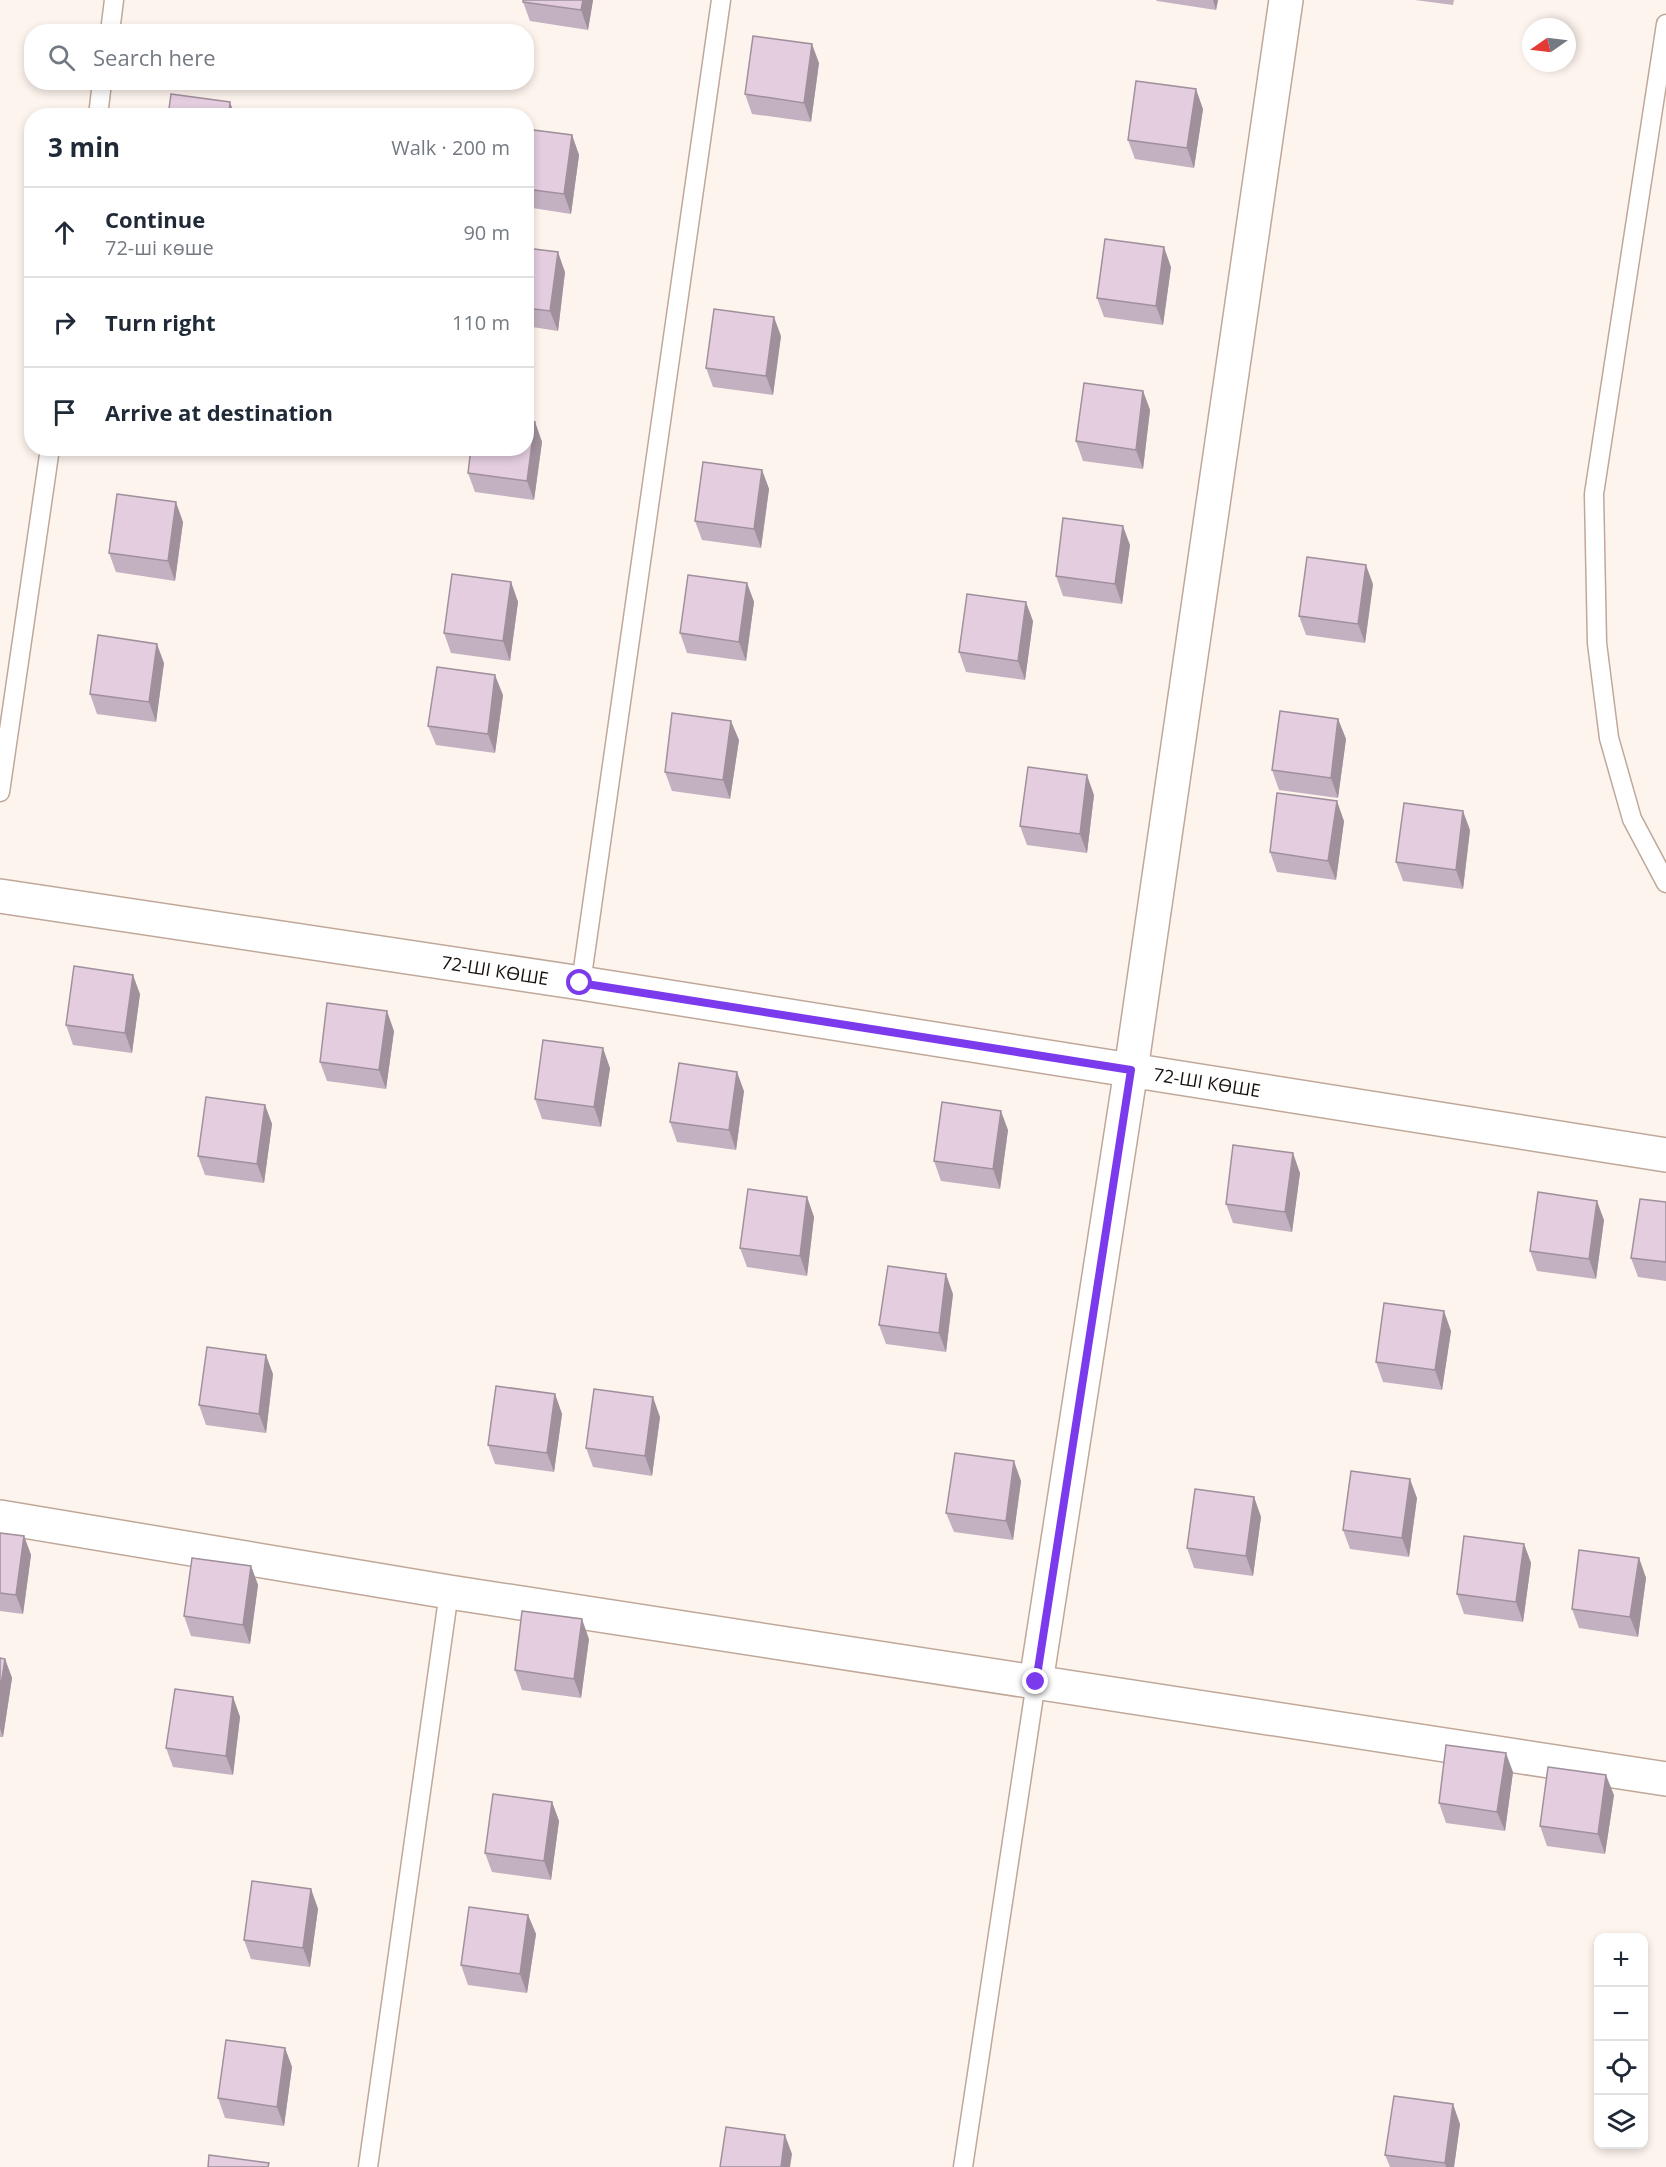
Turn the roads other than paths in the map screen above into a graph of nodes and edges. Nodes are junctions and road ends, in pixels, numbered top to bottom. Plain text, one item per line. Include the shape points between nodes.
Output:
1 (114, 0) edge
2 (721, 0) edge
3 (1286, 0) edge
4 (111, 24) edge
5 (1666, 24) edge
6 (101, 90) edge
7 (99, 108) edge
8 (49, 456) edge
9 (0, 792) edge
10 (1666, 883) edge
11 (0, 896) edge
12 (580, 983) junction
13 (1131, 1070) junction
14 (1666, 1155) edge
15 (0, 1517) edge
16 (449, 1592) junction
17 (1036, 1682) junction
18 (1666, 1779) edge
19 (368, 2167) edge
20 (963, 2167) edge

1 - 4 lane
2 - 12 lane
3 - 13 street
5 - 10 lane via 1594,494 1597,643 1609,738 1632,819
6 - 7 lane
8 - 9 lane
11 - 12 street, 72-ШІ КӨШЕ
12 - 13 street, 72-ШІ КӨШЕ
13 - 14 street, 72-ШІ КӨШЕ
13 - 17 street
15 - 16 street
16 - 17 street
16 - 19 lane
17 - 18 street
17 - 20 lane

